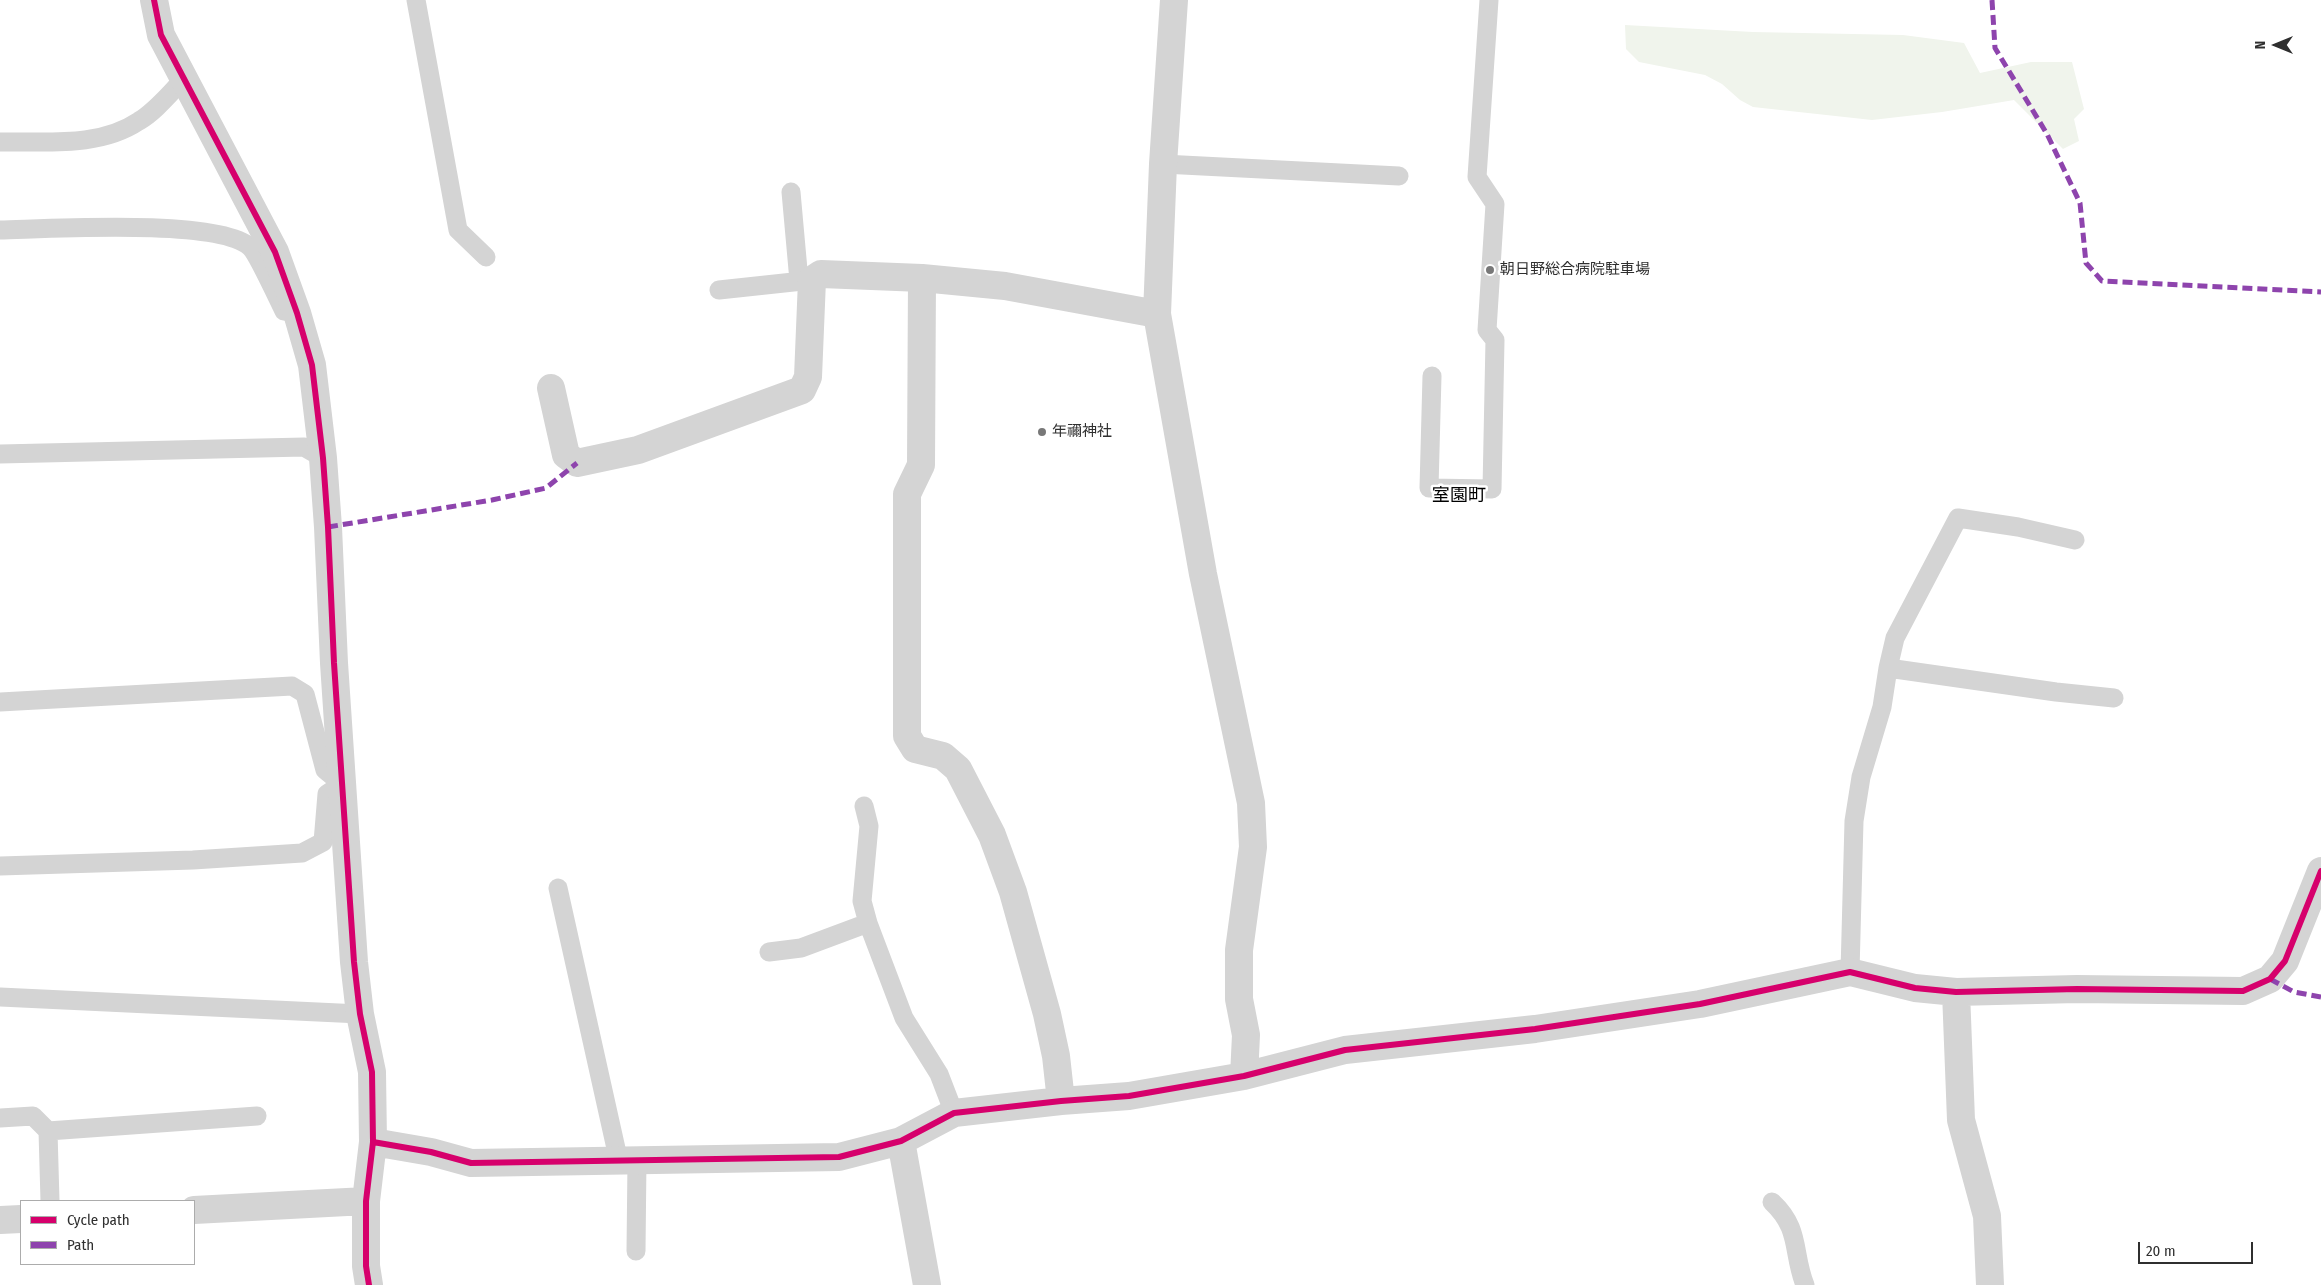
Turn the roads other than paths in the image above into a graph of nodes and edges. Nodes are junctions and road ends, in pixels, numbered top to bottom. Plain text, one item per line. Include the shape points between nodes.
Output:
1 (154, 0) edge
2 (416, 0) edge
3 (1174, 0) edge
4 (1489, 0) edge
5 (184, 79) junction
6 (0, 142) edge
7 (1163, 164) junction
8 (1399, 176) dead end
9 (791, 192) dead end
10 (0, 230) edge
11 (486, 257) dead end
12 (922, 278) junction
13 (805, 281) junction
14 (719, 290) dead end
15 (297, 313) junction
16 (1157, 314) junction
17 (1432, 376) dead end
18 (551, 388) dead end
19 (0, 454) edge
20 (323, 458) junction
21 (2075, 540) dead end
22 (1888, 668) junction
23 (2114, 698) dead end
24 (0, 702) edge
25 (342, 784) junction
26 (864, 806) dead end
27 (0, 866) edge
28 (2321, 871) edge
29 (558, 888) dead end
30 (868, 923) junction
31 (769, 952) dead end
32 (1850, 972) junction
33 (1956, 992) junction
34 (0, 997) edge
35 (360, 1014) junction
36 (1244, 1076) junction
37 (1061, 1101) junction
38 (954, 1113) junction
39 (257, 1116) dead end
40 (0, 1118) edge
41 (48, 1131) junction
42 (901, 1141) junction
43 (373, 1142) junction
44 (628, 1161) junction
45 (50, 1200) edge
46 (366, 1201) junction
47 (1772, 1202) dead end
48 (195, 1210) edge
49 (20, 1219) edge
50 (0, 1220) edge
51 (636, 1251) dead end
52 (368, 1285) edge
53 (928, 1285) edge
54 (1804, 1285) edge
55 (1990, 1285) edge

1 - 5 street via 161,36
2 - 11 lane via 458,230
3 - 7 street
4 - 17 lane via 1477,177 1495,204 1487,330 1495,340 1492,489 1429,488
5 - 6 lane via 140,121 108,136 79,141
5 - 15 street via 275,252
7 - 8 lane
7 - 16 street
9 - 13 lane
10 - 15 lane via 184,229 228,237 250,247 284,311
12 - 13 street via 821,274
12 - 16 street via 1005,286
12 - 37 street via 921,465 907,494 908,736 915,749 943,756 958,768 992,835 1013,892 1047,1014
13 - 14 lane
13 - 18 street via 808,377 802,390 638,450 577,463 566,455
15 - 20 street via 312,365
16 - 36 street via 1203,574 1251,803 1253,847 1239,950 1239,999 1246,1035
19 - 20 lane via 304,447
20 - 25 street
21 - 22 lane via 1958,518 1894,638
22 - 23 lane
22 - 32 lane via 1882,706 1861,777 1854,821
24 - 25 lane via 292,686 305,694 325,770
25 - 27 lane via 327,794 323,842 302,853
25 - 35 street
26 - 30 lane via 869,826 862,901
28 - 33 street via 2285,961 2270,980 2243,991 2077,989
29 - 44 lane
30 - 31 lane via 801,948
30 - 38 lane via 904,1018 939,1074
32 - 33 street via 1915,988
32 - 36 street via 1690,1006 1345,1050
33 - 55 street via 1961,1120 1986,1216
34 - 35 lane
35 - 43 street via 372,1072
36 - 37 street via 1128,1096
37 - 38 street
38 - 42 street
39 - 41 lane
40 - 41 lane via 34,1116
41 - 45 lane
42 - 44 street via 839,1157
42 - 53 street
43 - 44 street via 432,1152 471,1163
43 - 46 street
44 - 51 lane
46 - 48 street
46 - 52 street
47 - 54 lane via 1785,1214 1794,1235
49 - 50 street

